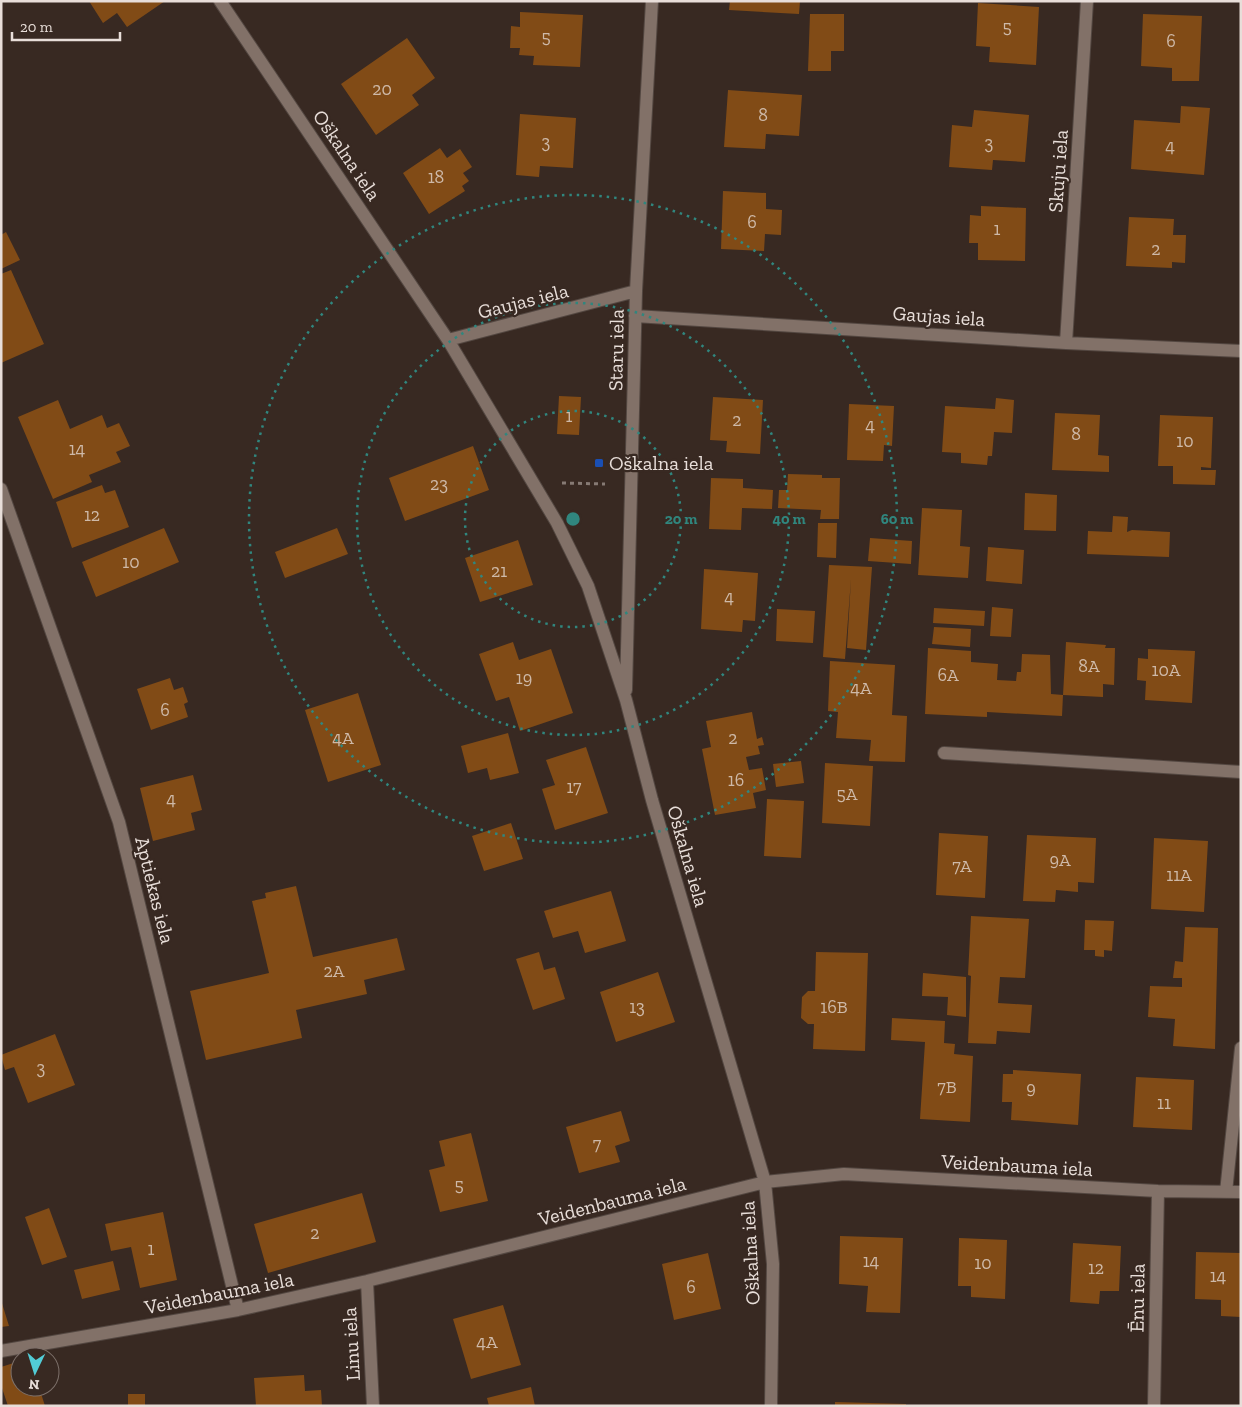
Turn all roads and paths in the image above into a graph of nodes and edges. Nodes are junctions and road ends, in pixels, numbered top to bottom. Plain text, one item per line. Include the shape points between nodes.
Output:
1 (220, 1) edge
2 (652, 1) edge
3 (1087, 1) edge
4 (636, 291) junction
5 (635, 316) junction
6 (448, 340) junction
7 (1066, 343) junction
8 (1241, 351) edge
9 (533, 482) junction
10 (631, 485) junction
11 (1, 490) edge
12 (626, 700) junction
13 (944, 752) dead end
14 (1241, 772) edge
15 (1241, 1048) edge
16 (764, 1182) junction
17 (1158, 1191) junction
18 (1226, 1192) junction
19 (1241, 1192) edge
20 (367, 1282) junction
21 (238, 1310) junction
22 (1, 1351) edge
23 (373, 1406) edge
24 (771, 1406) edge
25 (1154, 1406) edge

1 - 6 street, Oškalna iela
2 - 4 street, Staru iela
3 - 7 street, Skuju iela
4 - 5 street, Staru iela
4 - 6 street, Gaujas iela
5 - 7 street, Gaujas iela
5 - 10 street, Staru iela
6 - 9 street, Oškalna iela
7 - 8 street, Gaujas iela
9 - 10 path
9 - 12 street, Oškalna iela via 588,586
10 - 12 street, Staru iela
11 - 21 street, Aptiekas iela via 119,822
12 - 16 street, Oškalna iela via 652,800
13 - 14 street
15 - 18 street
16 - 17 street, Veidenbauma iela via 844,1174
16 - 20 street, Veidenbauma iela
16 - 24 street, Oškalna iela via 773,1264
17 - 18 street, Veidenbauma iela
17 - 25 street, Ēnu iela
18 - 19 street, Veidenbauma iela
20 - 21 street, Veidenbauma iela
20 - 23 street, Linu iela
21 - 22 street, Veidenbauma iela

